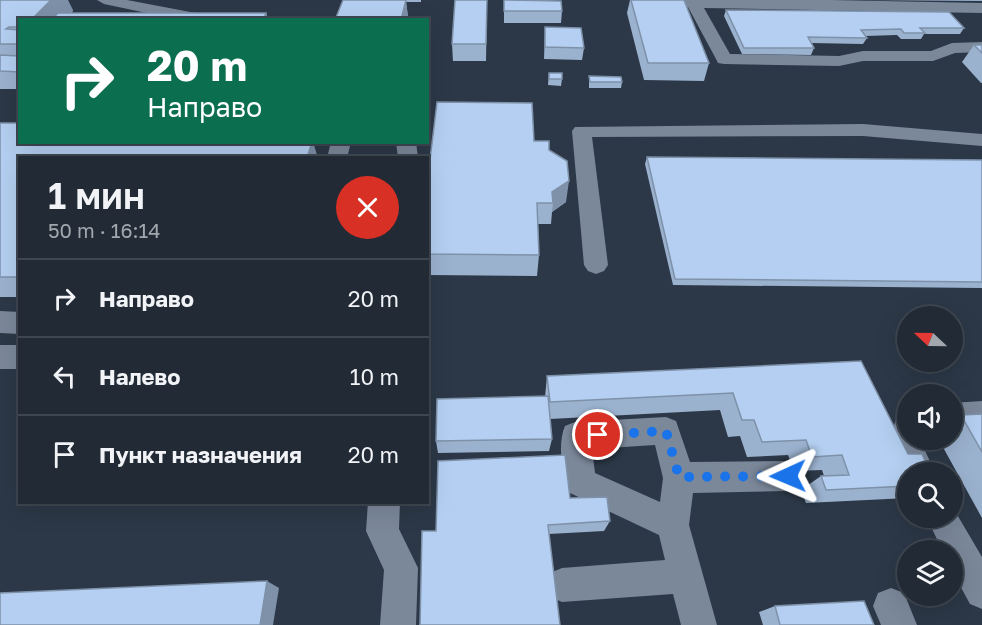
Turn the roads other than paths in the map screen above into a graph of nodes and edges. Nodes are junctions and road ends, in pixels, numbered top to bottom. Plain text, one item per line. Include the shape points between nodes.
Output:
1 (104, 0) edge
2 (668, 0) edge
3 (694, 3) junction
4 (982, 8) edge
5 (196, 18) edge
6 (982, 47) edge
7 (982, 140) edge
8 (596, 265) dead end
9 (0, 322) edge
10 (18, 323) edge
11 (0, 357) edge
12 (18, 357) edge
13 (982, 414) edge
14 (963, 415) edge
15 (788, 476) dead end
16 (679, 477) junction
17 (384, 504) edge
18 (673, 525) junction
19 (948, 528) edge
20 (687, 576) junction
21 (561, 585) dead end
22 (982, 592) edge
23 (398, 625) edge
24 (699, 625) edge

1 - 5 lane
2 - 3 lane
3 - 4 lane
3 - 6 lane via 724,59 838,61 863,56 933,56 952,48
7 - 8 lane via 862,130 582,131
9 - 10 lane
11 - 12 lane
13 - 14 lane
15 - 16 lane
16 - 18 lane
16 - 18 lane via 666,431 575,436 581,482
17 - 23 lane via 382,531 401,568
18 - 20 lane
19 - 22 lane
20 - 21 lane
20 - 24 lane

